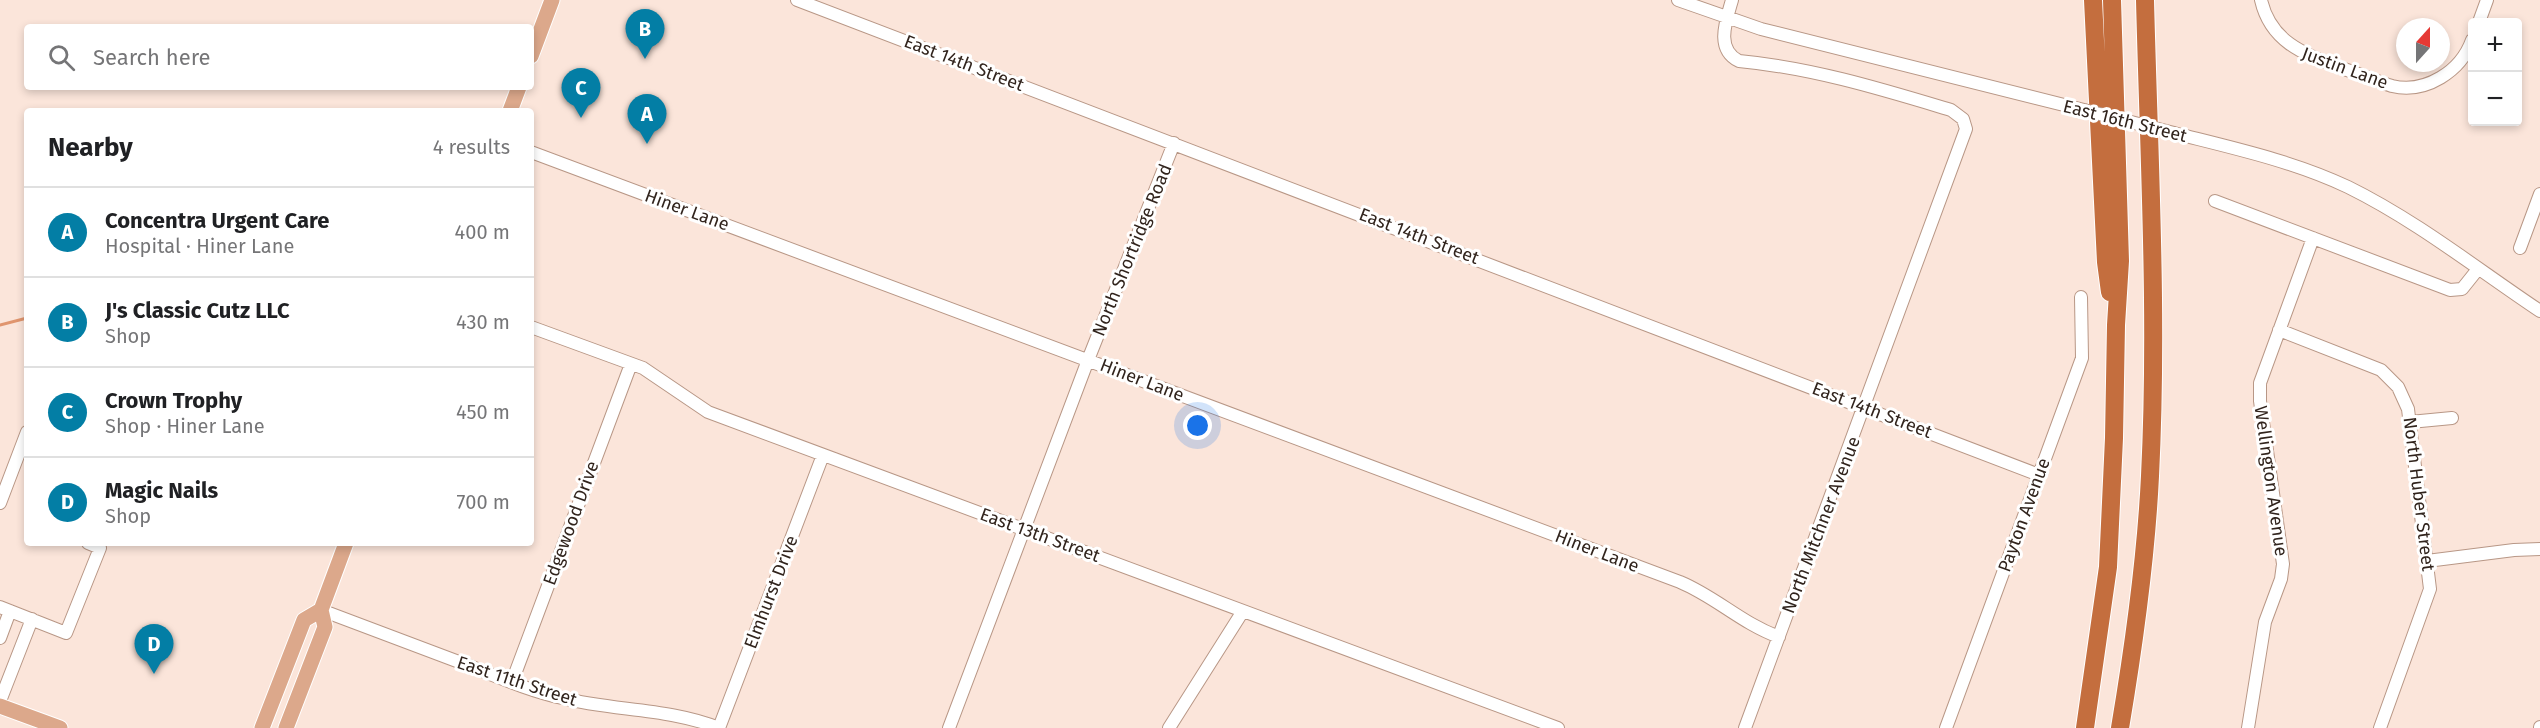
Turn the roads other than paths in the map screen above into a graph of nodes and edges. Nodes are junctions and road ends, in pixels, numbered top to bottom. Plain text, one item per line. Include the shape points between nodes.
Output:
1 (552, 0) edge
2 (797, 0) edge
3 (1678, 0) edge
4 (1732, 0) edge
5 (2093, 0) edge
6 (2112, 0) edge
7 (2145, 0) edge
8 (2261, 0) edge
9 (2487, 0) edge
10 (1727, 17) junction
11 (2480, 18) edge
12 (534, 48) edge
13 (2468, 48) edge
14 (518, 90) edge
15 (511, 108) edge
16 (1174, 143) junction
17 (534, 153) edge
18 (2540, 194) edge
19 (2215, 201) dead end
20 (2536, 215) edge
21 (2313, 238) junction
22 (2520, 248) dead end
23 (2478, 268) junction
24 (2081, 297) dead end
25 (2540, 311) edge
26 (2116, 325) junction
27 (534, 328) edge
28 (2278, 330) junction
29 (1088, 360) junction
30 (631, 364) junction
31 (1865, 407) junction
32 (2452, 418) dead end
33 (2410, 423) junction
34 (24, 440) edge
35 (824, 455) junction
36 (2039, 475) junction
37 (0, 503) edge
38 (1024, 529) junction
39 (95, 546) edge
40 (345, 546) edge
41 (2540, 549) edge
42 (2427, 561) junction
43 (5, 609) edge
44 (321, 610) junction
45 (1243, 611) junction
46 (32, 620) junction
47 (1779, 637) junction
48 (0, 638) edge
49 (512, 682) junction
50 (0, 701) edge
51 (0, 706) edge
52 (60, 728) edge
53 (262, 728) edge
54 (286, 728) edge
55 (719, 728) edge
56 (949, 728) edge
57 (1169, 728) edge
58 (1558, 728) edge
59 (1745, 728) edge
60 (1946, 728) edge
61 (2085, 728) edge
62 (2120, 728) edge
63 (2248, 728) edge
64 (2380, 728) edge

1 - 12 main road
2 - 16 street, East 14th Street
3 - 10 street, East 16th Street
4 - 10 street
5 - 26 highway via 2106,262
6 - 26 highway via 2120,261
7 - 62 highway via 2153,293 2152,446 2142,567
8 - 13 street, Justin Lane via 2271,26 2293,48 2391,85 2415,86 2442,77
9 - 11 street
10 - 23 street, East 16th Street, bridge via 1836,49 2274,158 2338,183 2394,212
10 - 31 street, North Mitchner Avenue via 1724,46 1739,61 1836,76 1951,110 1963,119 1964,140
14 - 15 main road
16 - 29 street, North Shortridge Road
16 - 31 street, East 14th Street
17 - 29 street, Hiner Lane
18 - 20 street
19 - 21 street
20 - 22 street
21 - 23 street via 2450,290 2462,289
21 - 28 street, Wellington Avenue
23 - 25 street, East 16th Street
24 - 36 street, Payton Avenue via 2082,358
26 - 61 highway via 2108,567
27 - 30 street, East 13th Street
28 - 33 street, North Huber Street via 2381,370 2403,396
28 - 63 street, Wellington Avenue via 2259,395 2283,568 2265,622
29 - 38 street, North Shortridge Road
29 - 47 street, Hiner Lane via 1680,582 1750,625
30 - 35 street, East 13th Street via 708,412
30 - 49 street, Edgewood Drive
31 - 36 street, East 14th Street
31 - 47 street, North Mitchner Avenue
32 - 33 street
33 - 42 street, North Huber Street
34 - 37 street
35 - 38 street, East 13th Street
35 - 55 street, Elmhurst Drive
36 - 60 street, Payton Avenue
38 - 45 street, East 13th Street
38 - 56 street, North Shortridge Road
39 - 46 street via 100,548 66,633
40 - 44 main road
41 - 42 street
42 - 64 street, North Huber Street via 2429,595
43 - 46 street
43 - 48 street
44 - 49 street, East 11th Street
44 - 53 main road via 304,620
44 - 54 main road via 325,627
45 - 57 street
45 - 58 street, East 13th Street
46 - 50 street
47 - 59 street, North Mitchner Avenue
49 - 55 street, East 11th Street via 560,698 660,713
51 - 52 main road

